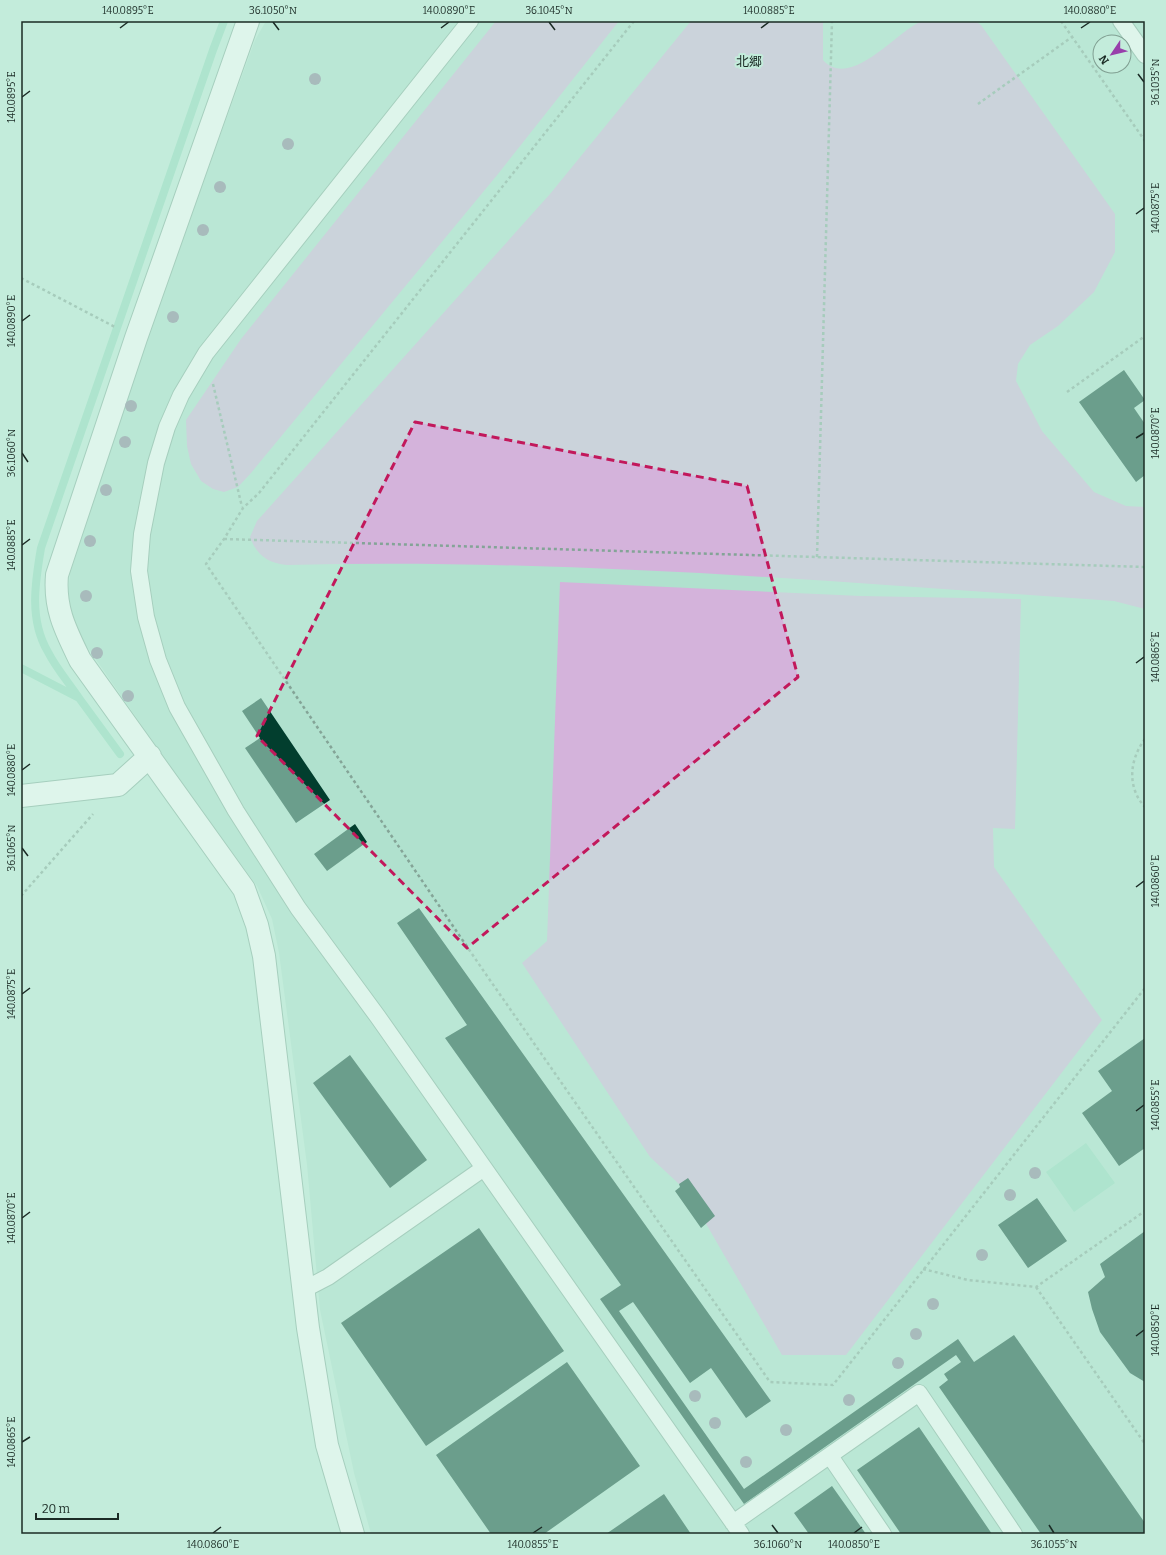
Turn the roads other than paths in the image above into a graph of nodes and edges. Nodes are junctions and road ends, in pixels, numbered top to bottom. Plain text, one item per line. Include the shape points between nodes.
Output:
1 (248, 21) edge
2 (470, 21) edge
3 (1121, 21) edge
4 (1145, 55) edge
5 (150, 756) junction
6 (21, 796) edge
7 (484, 1168) junction
8 (303, 1290) junction
9 (830, 1456) junction
10 (737, 1529) edge
11 (353, 1534) edge
12 (883, 1534) edge
13 (1014, 1534) edge

1 - 5 street via 136,338 56,575 55,592 62,624 80,660
2 - 7 lane via 206,353 181,395 167,427 156,463 142,534 140,571 146,617 158,660 177,707 236,811 298,908
3 - 4 lane
5 - 6 street via 118,785
5 - 8 street via 244,889 257,924 264,956
7 - 8 lane via 328,1277
7 - 10 lane
8 - 11 street via 327,1445
9 - 10 lane
9 - 12 lane
9 - 13 lane via 918,1394

